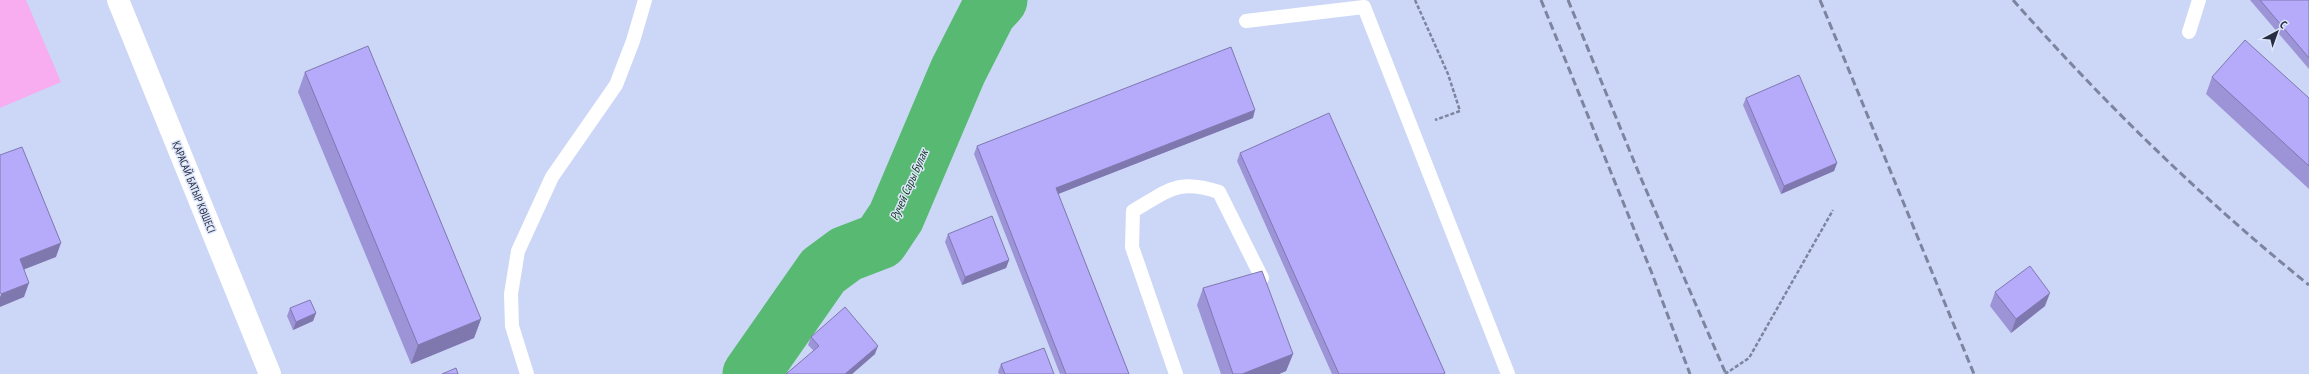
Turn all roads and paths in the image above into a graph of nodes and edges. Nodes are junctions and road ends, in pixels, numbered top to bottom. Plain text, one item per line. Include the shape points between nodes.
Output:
1 (118, 0) edge
2 (645, 0) edge
3 (1415, 0) edge
4 (2199, 0) edge
5 (1246, 21) dead end
6 (2189, 32) dead end
7 (1412, 129) junction
8 (1833, 210) dead end
9 (1262, 278) edge
10 (270, 374) edge
11 (527, 374) edge
12 (1176, 374) edge
13 (1508, 374) edge
14 (1725, 374) edge

1 - 10 street, ҚАРАСАЙ БАТЫР КӨШЕСІ
2 - 11 lane via 616,85 552,178 518,251 511,294 512,326
3 - 7 path via 1448,74 1460,111
4 - 6 lane
5 - 7 lane via 1364,7
7 - 13 lane
8 - 14 path via 1749,358
9 - 12 lane via 1219,192 1199,185 1175,186 1133,211 1132,247

